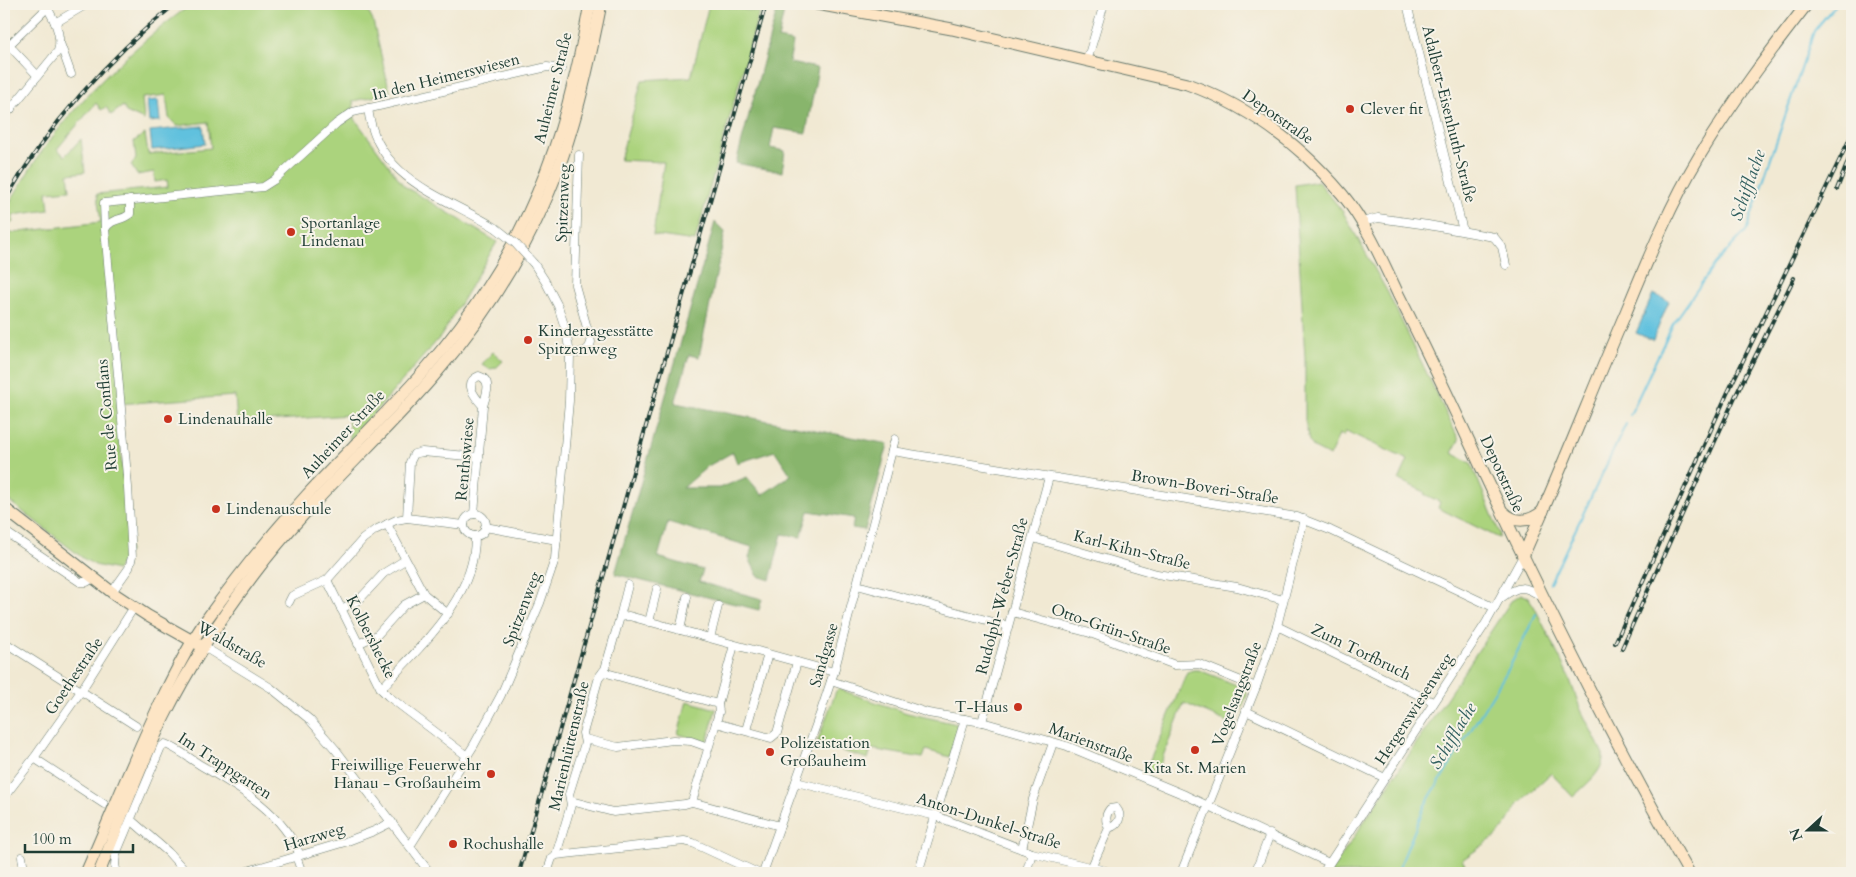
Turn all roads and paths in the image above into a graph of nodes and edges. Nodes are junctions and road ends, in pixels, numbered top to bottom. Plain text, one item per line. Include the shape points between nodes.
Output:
1 (87, 4) edge
2 (590, 4) edge
3 (601, 4) edge
4 (817, 4) edge
5 (1104, 4) edge
6 (1407, 4) edge
7 (1807, 4) edge
8 (46, 6) edge
9 (55, 23) junction
10 (6, 43) edge
11 (60, 43) junction
12 (1087, 61) junction
13 (562, 69) dead end
14 (71, 74) dead end
15 (37, 75) junction
16 (4, 102) edge
17 (368, 108) junction
18 (11, 109) junction
19 (4, 117) edge
20 (579, 155) dead end
21 (130, 200) junction
22 (1362, 222) junction
23 (105, 229) junction
24 (1463, 231) junction
25 (534, 264) joint
26 (1506, 265) dead end
27 (570, 354) junction
28 (483, 406) dead end
29 (895, 439) dead end
30 (892, 451) junction
31 (479, 457) junction
32 (1049, 477) junction
33 (4, 508) edge
34 (1500, 508) junction
35 (1543, 511) junction
36 (474, 514) junction
37 (408, 518) junction
38 (1304, 519) junction
39 (387, 524) junction
40 (464, 525) junction
41 (485, 527) junction
42 (4, 531) edge
43 (475, 536) junction
44 (1033, 538) junction
45 (557, 540) junction
46 (1522, 556) junction
47 (405, 560) junction
48 (93, 578) junction
49 (327, 580) junction
50 (628, 585) dead end
51 (857, 585) junction
52 (657, 589) dead end
53 (112, 592) junction
54 (424, 594) junction
55 (687, 597) dead end
56 (1543, 598) junction
57 (1500, 599) junction
58 (1283, 600) junction
59 (289, 602) dead end
60 (718, 606) dead end
61 (134, 607) junction
62 (1495, 608) junction
63 (341, 609) junction
64 (1012, 612) junction
65 (448, 614) junction
66 (620, 617) junction
67 (649, 622) junction
68 (1008, 626) junction
69 (1277, 626) junction
70 (680, 630) junction
71 (710, 638) junction
72 (193, 641) junction
73 (4, 642) edge
74 (358, 644) junction
75 (734, 645) junction
76 (204, 648) junction
77 (768, 654) junction
78 (797, 662) junction
79 (604, 672) junction
80 (834, 672) junction
81 (831, 681) junction
82 (1256, 687) junction
83 (381, 689) junction
84 (81, 691) junction
85 (1433, 702) junction
86 (718, 704) junction
87 (1246, 711) junction
88 (964, 719) junction
89 (982, 722) junction
90 (716, 723) junction
91 (136, 726) dead end
92 (746, 730) junction
93 (585, 739) junction
94 (1053, 743) junction
95 (708, 747) junction
96 (467, 756) junction
97 (34, 758) junction
98 (1385, 778) junction
99 (796, 782) junction
100 (4, 797) edge
101 (571, 801) junction
102 (692, 802) junction
103 (104, 804) dead end
104 (1208, 805) junction
105 (936, 816) junction
106 (131, 820) junction
107 (392, 822) junction
108 (780, 826) junction
109 (1109, 828) dead end
110 (1270, 834) junction
111 (410, 846) junction
112 (1022, 849) junction
113 (1032, 853) junction
114 (556, 855) junction
115 (298, 856) junction
116 (22, 857) dead end
117 (1329, 863) junction
118 (1091, 870) edge
119 (22, 873) edge
120 (86, 873) edge
121 (99, 873) edge
122 (118, 873) edge
123 (187, 873) edge
124 (241, 873) edge
125 (302, 873) edge
126 (430, 873) edge
127 (548, 873) edge
128 (758, 873) edge
129 (763, 873) edge
130 (918, 873) edge
131 (1026, 873) edge
132 (1114, 873) edge
133 (1181, 873) edge
134 (1255, 873) edge
135 (1323, 873) edge
136 (1689, 873) edge

1 - 9 street
2 - 72 main road, Auheimer Straße via 574,84 554,150 535,202 487,289 435,359 263,546
3 - 76 main road, Auheimer Straße via 574,123 556,175 530,234 496,293 432,378 272,551
4 - 12 main road, Depotstraße via 952,28
5 - 12 street
6 - 24 street, Adalbert-Eisenhuth-Straße
7 - 35 main road via 1733,104 1674,203
8 - 9 street
8 - 10 street
9 - 11 street
10 - 15 street
11 - 14 street
11 - 15 street via 54,56
12 - 22 main road, Depotstraße via 1187,84 1249,113 1288,140 1313,163 1342,194
13 - 17 street, In den Heimerswiesen via 547,67
15 - 18 street
16 - 18 street
17 - 21 street, Rue de Conflans via 344,117 263,187
17 - 25 street, In den Heimerswiesen, bridge via 376,140 406,176 496,228
18 - 19 street
20 - 27 street, Spitzenweg via 575,285 591,342 584,353
21 - 23 street via 130,214 111,221
21 - 23 street, Rue de Conflans via 104,203
22 - 24 street via 1378,218
22 - 34 main road, Depotstraße
23 - 53 street, Rue de Conflans via 132,557 129,568
24 - 26 street via 1497,239
25 - 27 street, Spitzenweg via 558,306
27 - 45 street, Spitzenweg
28 - 31 street, Renthswiese
29 - 30 street, Sandgasse
30 - 32 street, Brown-Boveri-Straße
30 - 51 street, Sandgasse
31 - 36 street, Renthswiese
31 - 37 street via 414,454 410,462
32 - 38 street, Brown-Boveri-Straße
32 - 44 street, Rudolph-Weber-Straße
33 - 48 main road, Waldstraße
34 - 35 main road via 1510,518 1523,521
34 - 46 main road, Depotstraße
35 - 46 main road
36 - 40 street, Renthswiese via 468,516
36 - 41 street, Renthswiese via 482,517
37 - 39 street
37 - 40 street
38 - 58 street, Vogelsangstraße
38 - 62 street, Brown-Boveri-Straße
39 - 47 street
39 - 49 street via 363,539
40 - 43 street, Renthswiese via 466,532
41 - 43 street
41 - 45 street
42 - 48 street via 80,582
43 - 65 street via 472,567
44 - 58 street, Karl-Kihn-Straße via 1157,574 1237,586
44 - 64 street, Rudolph-Weber-Straße
45 - 96 street, Spitzenweg via 550,576 524,644 501,695
46 - 56 main road, Depotstraße
46 - 57 street, Hergerswiesenweg
47 - 54 street
47 - 63 street via 384,574 359,600
48 - 53 main road, Waldstraße
49 - 59 street via 292,596
49 - 63 street, Kolbershecke
50 - 66 street, Marienhüttenstraße
51 - 68 street
51 - 80 street, Sandgasse
52 - 67 street
53 - 61 main road, Waldstraße
54 - 65 street
54 - 74 street via 404,605 377,635
55 - 70 street
56 - 57 street via 1521,587
56 - 136 main road, Depotstraße via 1626,760
57 - 62 street, Hergerswiesenweg
58 - 69 street, Vogelsangstraße
60 - 71 street
61 - 72 main road, Waldstraße
61 - 84 street, Goethestraße
62 - 85 street, Hergerswiesenweg
63 - 74 street, Kolbershecke
64 - 68 street, Rudolph-Weber-Straße
64 - 82 street, Otto-Grün-Straße via 1090,633 1175,666 1200,664
65 - 83 street
66 - 67 street
66 - 79 street, Marienhüttenstraße
67 - 70 street
68 - 89 street, Rudolph-Weber-Straße
69 - 82 street, Vogelsangstraße
69 - 85 street, Zum Torfbruch
70 - 71 street
71 - 75 street
72 - 76 main road, Waldstraße
72 - 120 main road, Auheimer Straße via 148,728
73 - 84 street
74 - 83 street, Kolbershecke
75 - 77 street
75 - 86 street
76 - 107 street, Waldstraße via 272,688 297,708 334,747
76 - 121 main road, Auheimer Straße via 151,746
77 - 78 street
77 - 92 street
78 - 80 street
78 - 92 street via 778,734 771,738
79 - 86 street
79 - 93 street, Marienhüttenstraße via 599,677 583,733
80 - 81 street, Sandgasse
81 - 88 street, Marienstraße via 928,713
81 - 99 street, Sandgasse
82 - 87 street, Vogelsangstraße
83 - 96 street, Kolbershecke
84 - 91 street
84 - 97 street, Goethestraße
85 - 98 street, Hergerswiesenweg
86 - 90 street
87 - 98 street
87 - 104 street, Vogelsangstraße
88 - 89 street, Marienstraße
88 - 105 street
89 - 94 street, Marienstraße
90 - 92 street
90 - 95 street
93 - 95 street via 626,747 673,740 691,741
93 - 101 street, Marienhüttenstraße via 570,794
94 - 104 street, Marienstraße
94 - 112 street via 1035,794
95 - 102 street
96 - 111 street, Spitzenweg
97 - 100 street, Goethestraße
97 - 103 street
98 - 117 street, Hergerswiesenweg
99 - 105 street, Anton-Dunkel-Straße
99 - 108 street, Sandgasse
101 - 102 street via 613,812
101 - 114 street, Marienhüttenstraße
102 - 108 street
104 - 110 street, Marienstraße
104 - 133 street, Vogelsangstraße
105 - 112 street, Anton-Dunkel-Straße
105 - 130 street
106 - 115 street, Im Trappgarten via 161,747 168,745 265,807 289,835
106 - 122 street, Im Trappgarten via 116,854
106 - 123 street
107 - 111 street, Waldstraße
107 - 115 street, Harzweg via 354,839
108 - 129 street, Sandgasse
109 - 118 street
110 - 117 street, Marienstraße
110 - 134 street
111 - 126 street, Waldstraße
112 - 113 street, Anton-Dunkel-Straße
113 - 118 street, Anton-Dunkel-Straße
113 - 131 street
114 - 127 street, Marienhüttenstraße
114 - 128 street via 684,841
115 - 124 street, Harzweg
115 - 125 street, Im Trappgarten
116 - 119 street
117 - 135 street, Hergerswiesenweg
118 - 132 street, Anton-Dunkel-Straße

